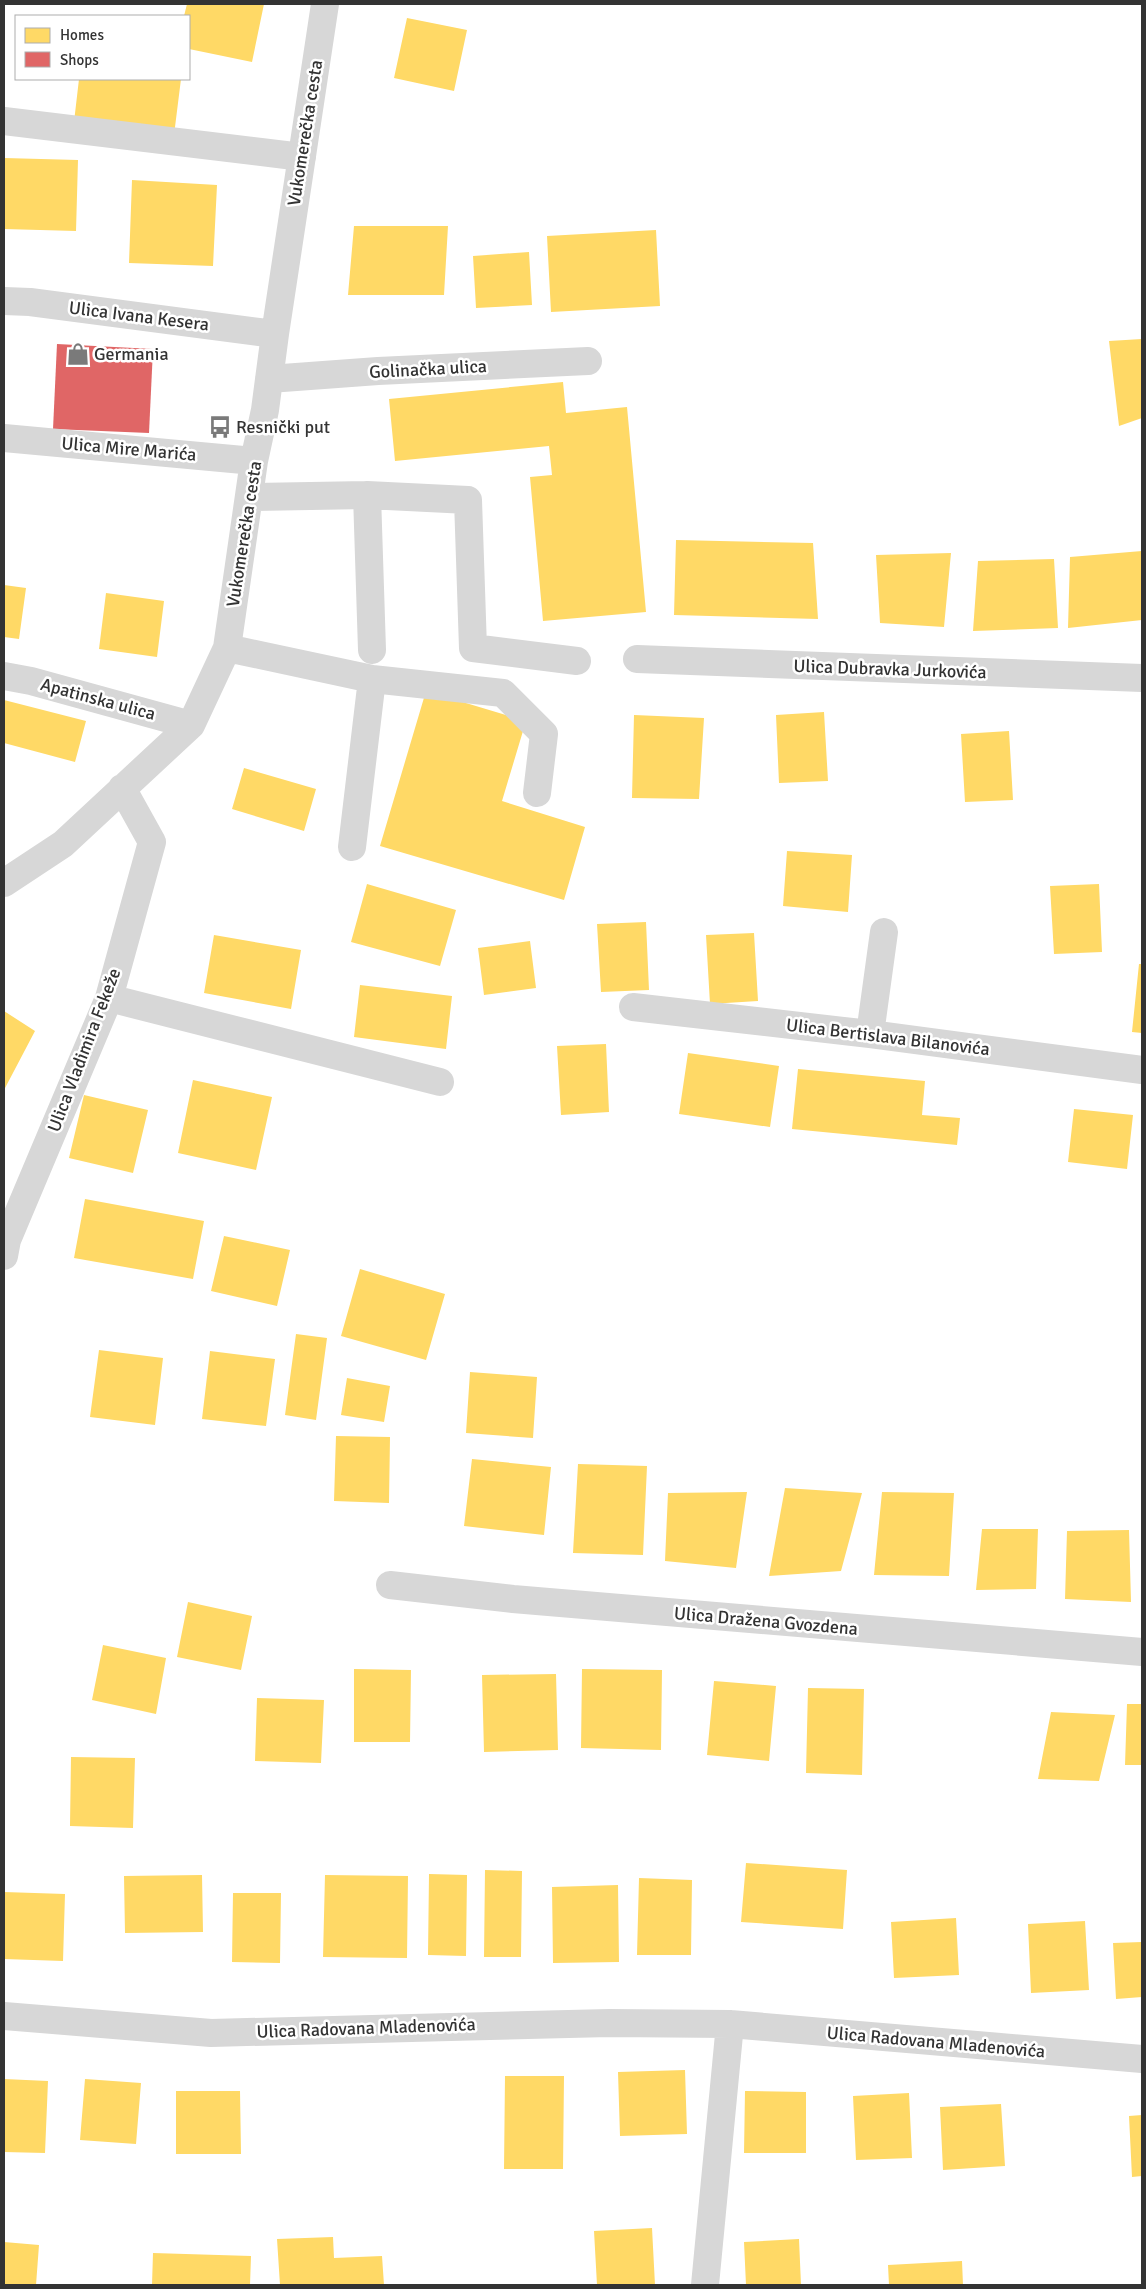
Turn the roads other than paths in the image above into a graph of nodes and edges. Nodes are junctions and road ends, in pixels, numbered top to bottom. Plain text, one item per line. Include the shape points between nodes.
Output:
1 (325, 4) edge
2 (4, 122) edge
3 (302, 157) junction
4 (4, 301) edge
5 (274, 334) junction
6 (588, 361) dead end
7 (269, 379) junction
8 (4, 438) edge
9 (254, 461) junction
10 (367, 495) junction
11 (250, 497) junction
12 (227, 648) junction
13 (372, 650) dead end
14 (637, 659) dead end
15 (577, 660) dead end
16 (4, 676) edge
17 (1142, 678) edge
18 (372, 679) junction
19 (191, 724) junction
20 (122, 788) junction
21 (537, 793) dead end
22 (352, 847) dead end
23 (4, 883) edge
24 (884, 932) dead end
25 (109, 998) junction
26 (633, 1007) dead end
27 (870, 1034) junction
28 (1142, 1070) edge
29 (440, 1082) dead end
30 (4, 1256) edge
31 (390, 1585) dead end
32 (1142, 1652) edge
33 (4, 2016) edge
34 (730, 2024) junction
35 (1142, 2059) edge
36 (704, 2285) edge

1 - 3 street, Vukomerečka cesta
2 - 3 street
3 - 5 street, Vukomerečka cesta
4 - 5 street, Ulica Ivana Kesera
5 - 7 street, Vukomerečka cesta
6 - 7 street, Golinačka ulica
7 - 9 street, Vukomerečka cesta
8 - 9 street, Ulica Mire Marića
9 - 11 street, Vukomerečka cesta
10 - 11 street
10 - 13 street
10 - 15 street via 468,500 473,648
11 - 12 street, Vukomerečka cesta
12 - 18 street
12 - 19 street, Vukomerečka cesta
14 - 17 street, Ulica Dubravka Jurkovića
16 - 19 street, Apatinska ulica
18 - 21 street via 503,693 544,734
18 - 22 street
19 - 20 street, Vukomerečka cesta
20 - 23 street, Vukomerečka cesta via 62,844
20 - 25 street, Ulica Vladimira Fekeže via 152,842
24 - 27 street
25 - 29 street
25 - 30 street, Ulica Vladimira Fekeže
26 - 27 street, Ulica Bertislava Bilanovića
27 - 28 street, Ulica Bertislava Bilanovića
31 - 32 street, Ulica Dražena Gvozdena via 513,1599
33 - 34 street, Ulica Radovana Mladenovića via 211,2032 608,2023
34 - 35 street, Ulica Radovana Mladenovića
34 - 36 street

